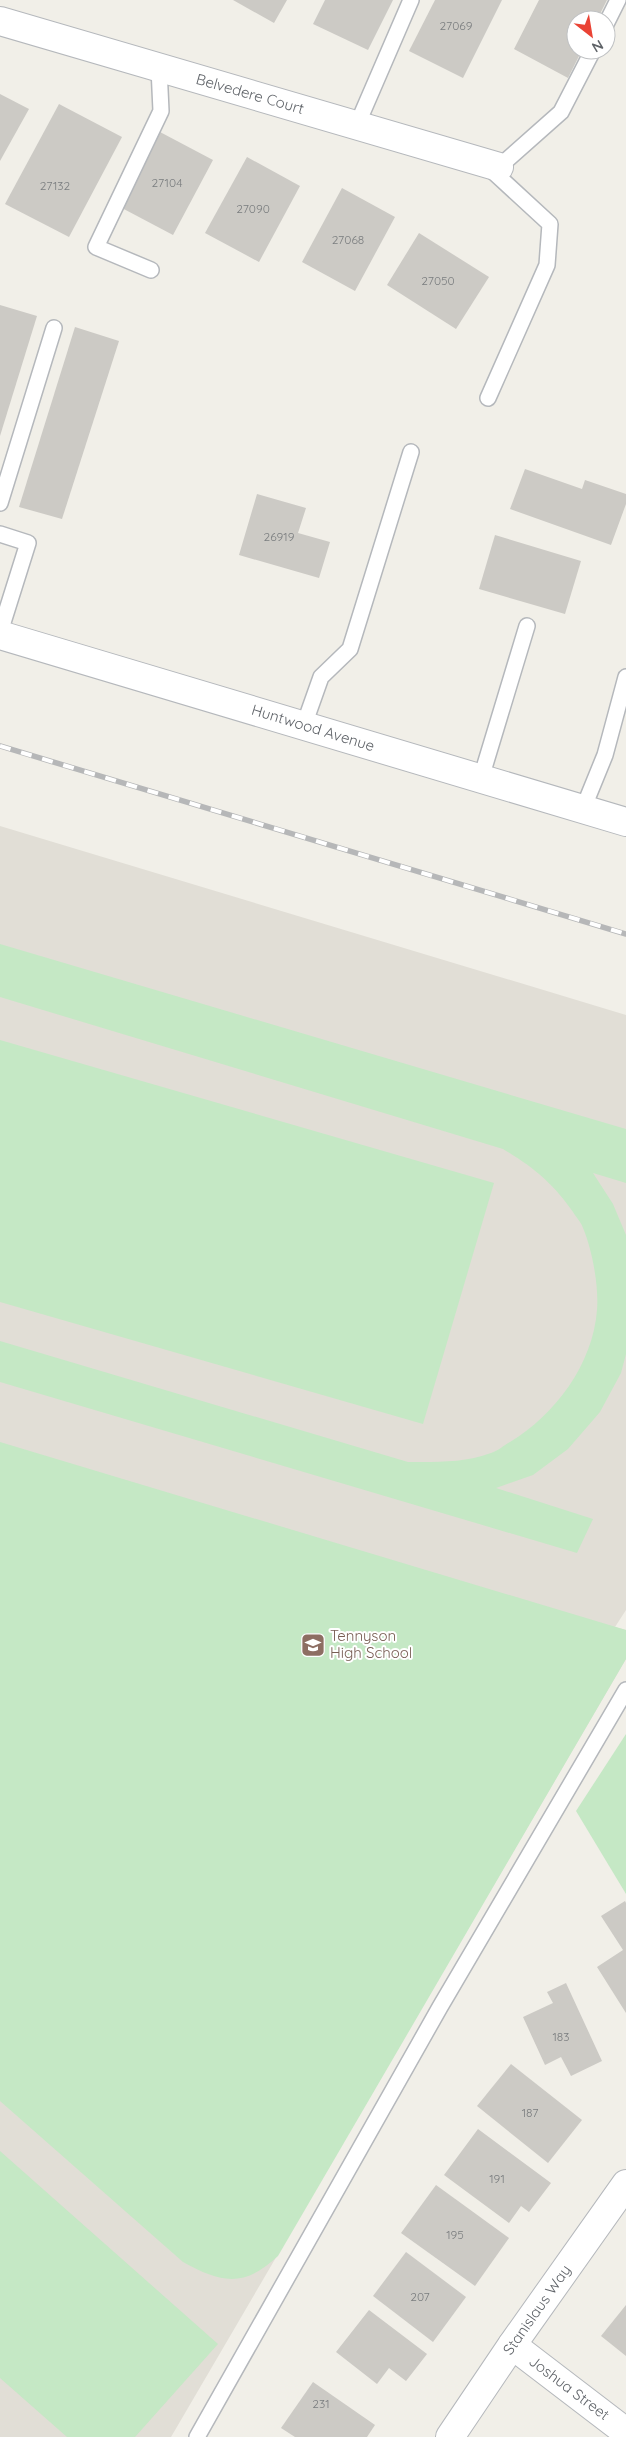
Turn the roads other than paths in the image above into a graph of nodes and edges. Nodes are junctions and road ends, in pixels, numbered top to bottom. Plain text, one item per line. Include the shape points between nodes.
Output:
1 (411, 0) edge
2 (0, 21) edge
3 (588, 60) edge
4 (159, 68) junction
5 (357, 125) junction
6 (491, 164) junction
7 (150, 270) dead end
8 (54, 328) dead end
9 (488, 398) dead end
10 (411, 452) dead end
11 (0, 503) edge
12 (0, 534) edge
13 (527, 626) dead end
14 (0, 634) edge
15 (626, 677) edge
16 (304, 725) junction
17 (481, 778) junction
18 (583, 809) junction
19 (626, 822) edge
20 (626, 1690) edge
21 (626, 2184) edge
22 (512, 2345) junction
23 (626, 2432) edge
24 (197, 2437) edge
25 (450, 2437) edge

1 - 5 lane
2 - 4 street, Belvedere Court
3 - 6 lane via 561,112
4 - 5 street, Belvedere Court
4 - 7 lane via 162,111 96,247
5 - 6 street, Belvedere Court
6 - 9 lane via 550,224 546,265
8 - 11 lane
10 - 16 lane via 350,648 321,677
12 - 14 lane via 28,543
13 - 17 lane
14 - 16 street, Huntwood Avenue
15 - 18 lane via 604,755
16 - 17 street, Huntwood Avenue
17 - 18 street, Huntwood Avenue
18 - 19 street, Huntwood Avenue
20 - 24 lane via 440,2007
21 - 22 street, Stanislaus Way
22 - 23 street, Joshua Street
22 - 25 street, Stanislaus Way

